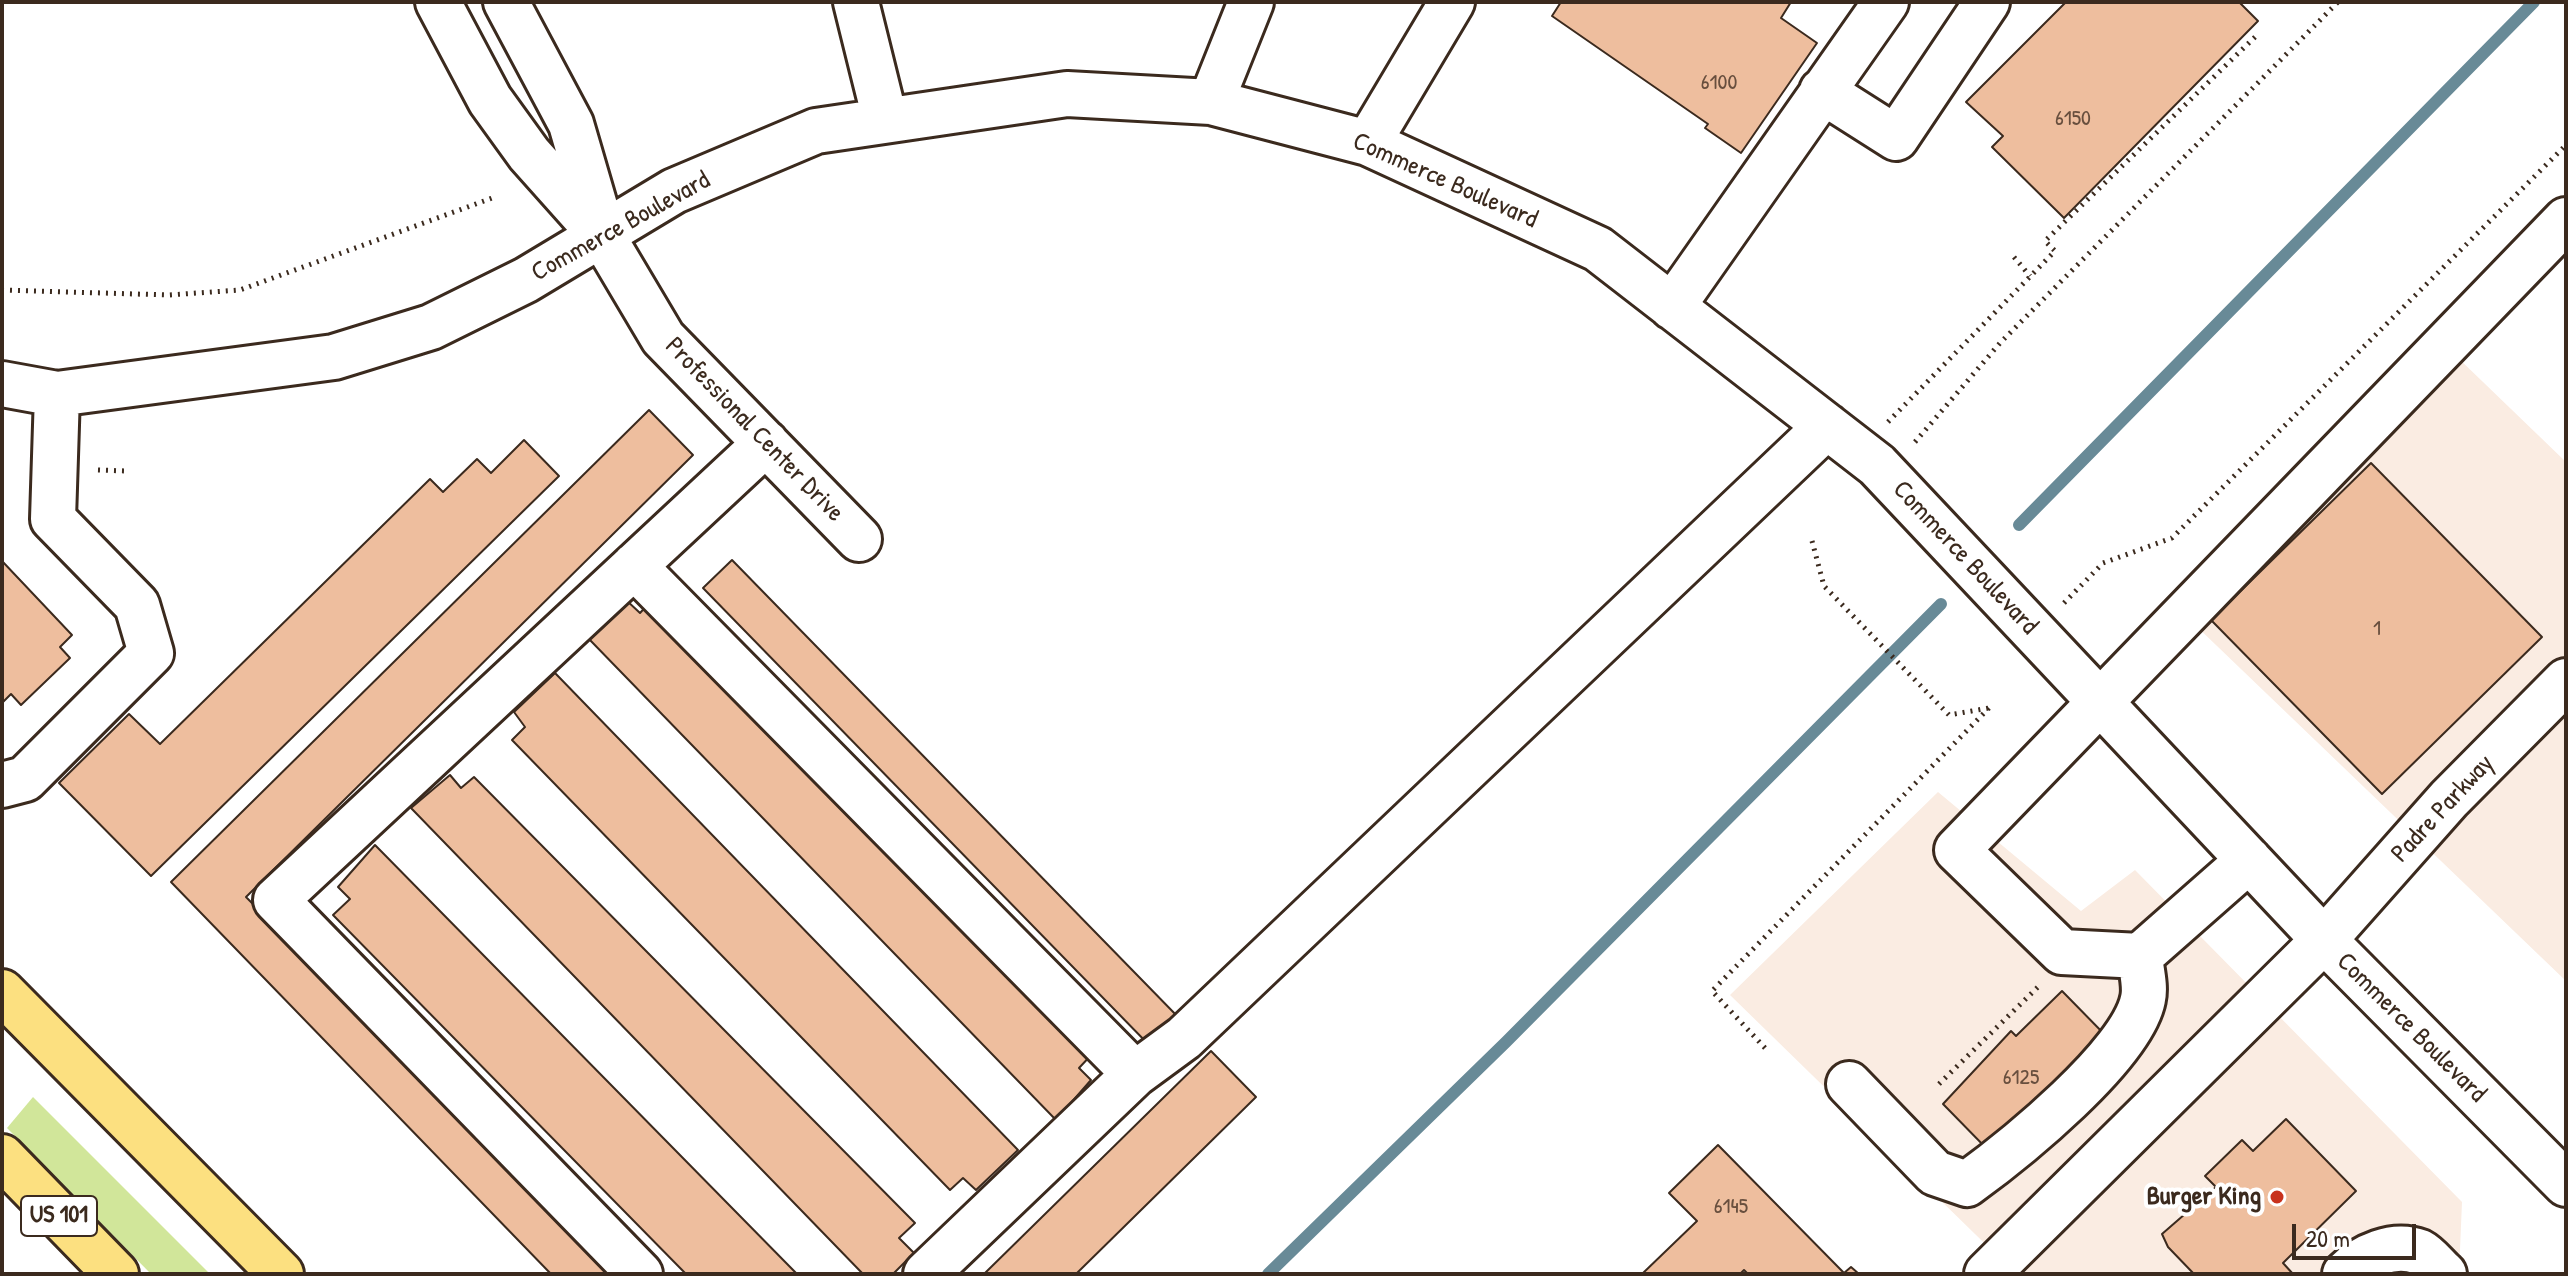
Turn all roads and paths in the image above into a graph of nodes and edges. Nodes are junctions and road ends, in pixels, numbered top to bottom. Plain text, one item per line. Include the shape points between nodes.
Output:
1 (438, 2) edge
2 (506, 2) edge
3 (856, 2) edge
4 (1251, 2) edge
5 (1452, 2) edge
6 (1886, 2) edge
7 (1987, 2) edge
8 (2338, 2) edge
9 (2256, 36) dead end
10 (1822, 91) junction
11 (1211, 102) junction
12 (885, 119) junction
13 (1368, 143) junction
14 (2566, 145) edge
15 (495, 197) dead end
16 (2566, 220) edge
17 (603, 237) junction
18 (2014, 257) dead end
19 (2030, 276) junction
20 (2, 290) edge
21 (1672, 307) junction
22 (2, 384) edge
23 (57, 394) junction
24 (1887, 423) dead end
25 (1827, 426) junction
26 (766, 443) junction
27 (1911, 447) dead end
28 (859, 539) dead end
29 (1812, 541) dead end
30 (634, 566) junction
31 (2064, 603) dead end
32 (2566, 681) edge
33 (2100, 702) junction
34 (2, 785) edge
35 (2249, 860) junction
36 (2324, 940) junction
37 (2140, 956) junction
38 (2052, 973) dead end
39 (2, 992) edge
40 (1765, 1048) dead end
41 (1135, 1074) junction
42 (1849, 1084) dead end
43 (1939, 1084) dead end
44 (2, 1157) edge
45 (2566, 1184) edge
46 (116, 1274) edge
47 (281, 1274) edge
48 (640, 1274) edge
49 (926, 1274) edge
50 (1987, 1274) edge
51 (2345, 1274) edge
52 (2444, 1274) edge

1 - 17 street, Professional Center Drive via 490,100 529,154
2 - 17 street, Professional Center Drive via 571,124
3 - 12 street
4 - 11 street
5 - 13 street
6 - 10 street
7 - 10 street via 1896,138
8 - 27 path via 2000,343
9 - 19 path via 2045,241 2055,251
10 - 21 street
11 - 12 street, Commerce Boulevard via 1067,94
11 - 13 street, Commerce Boulevard
12 - 17 street, Commerce Boulevard via 816,131 674,191
13 - 21 street, Commerce Boulevard via 1598,249
14 - 31 path via 2172,538 2103,563
15 - 20 path via 240,290 169,295
16 - 33 street
17 - 23 street, Commerce Boulevard via 431,327 334,357
17 - 26 street, Professional Center Drive via 663,338
18 - 19 path
19 - 24 path
21 - 25 street, Commerce Boulevard
22 - 23 street, Commerce Boulevard
23 - 34 street via 53,519 137,605 151,653 25,779
25 - 33 street, Commerce Boulevard via 1877,465
25 - 41 street via 1184,1038
26 - 28 street, Professional Center Drive
26 - 30 street
29 - 40 path via 1824,586 1949,715 1989,708 1712,991
30 - 41 street
30 - 48 street via 276,900
32 - 36 street, Padre Parkway via 2449,799
33 - 35 street, Commerce Boulevard
33 - 37 street via 1957,850 2062,952
35 - 36 street, Commerce Boulevard
35 - 37 street
36 - 45 street, Commerce Boulevard
36 - 50 street, Padre Parkway
37 - 42 street via 2144,998 2128,1036 2025,1142 1967,1184 1935,1173
38 - 43 path
39 - 47 highway
41 - 49 street
44 - 46 highway, US 101
51 - 52 street via 2359,1260 2390,1249 2421,1253

